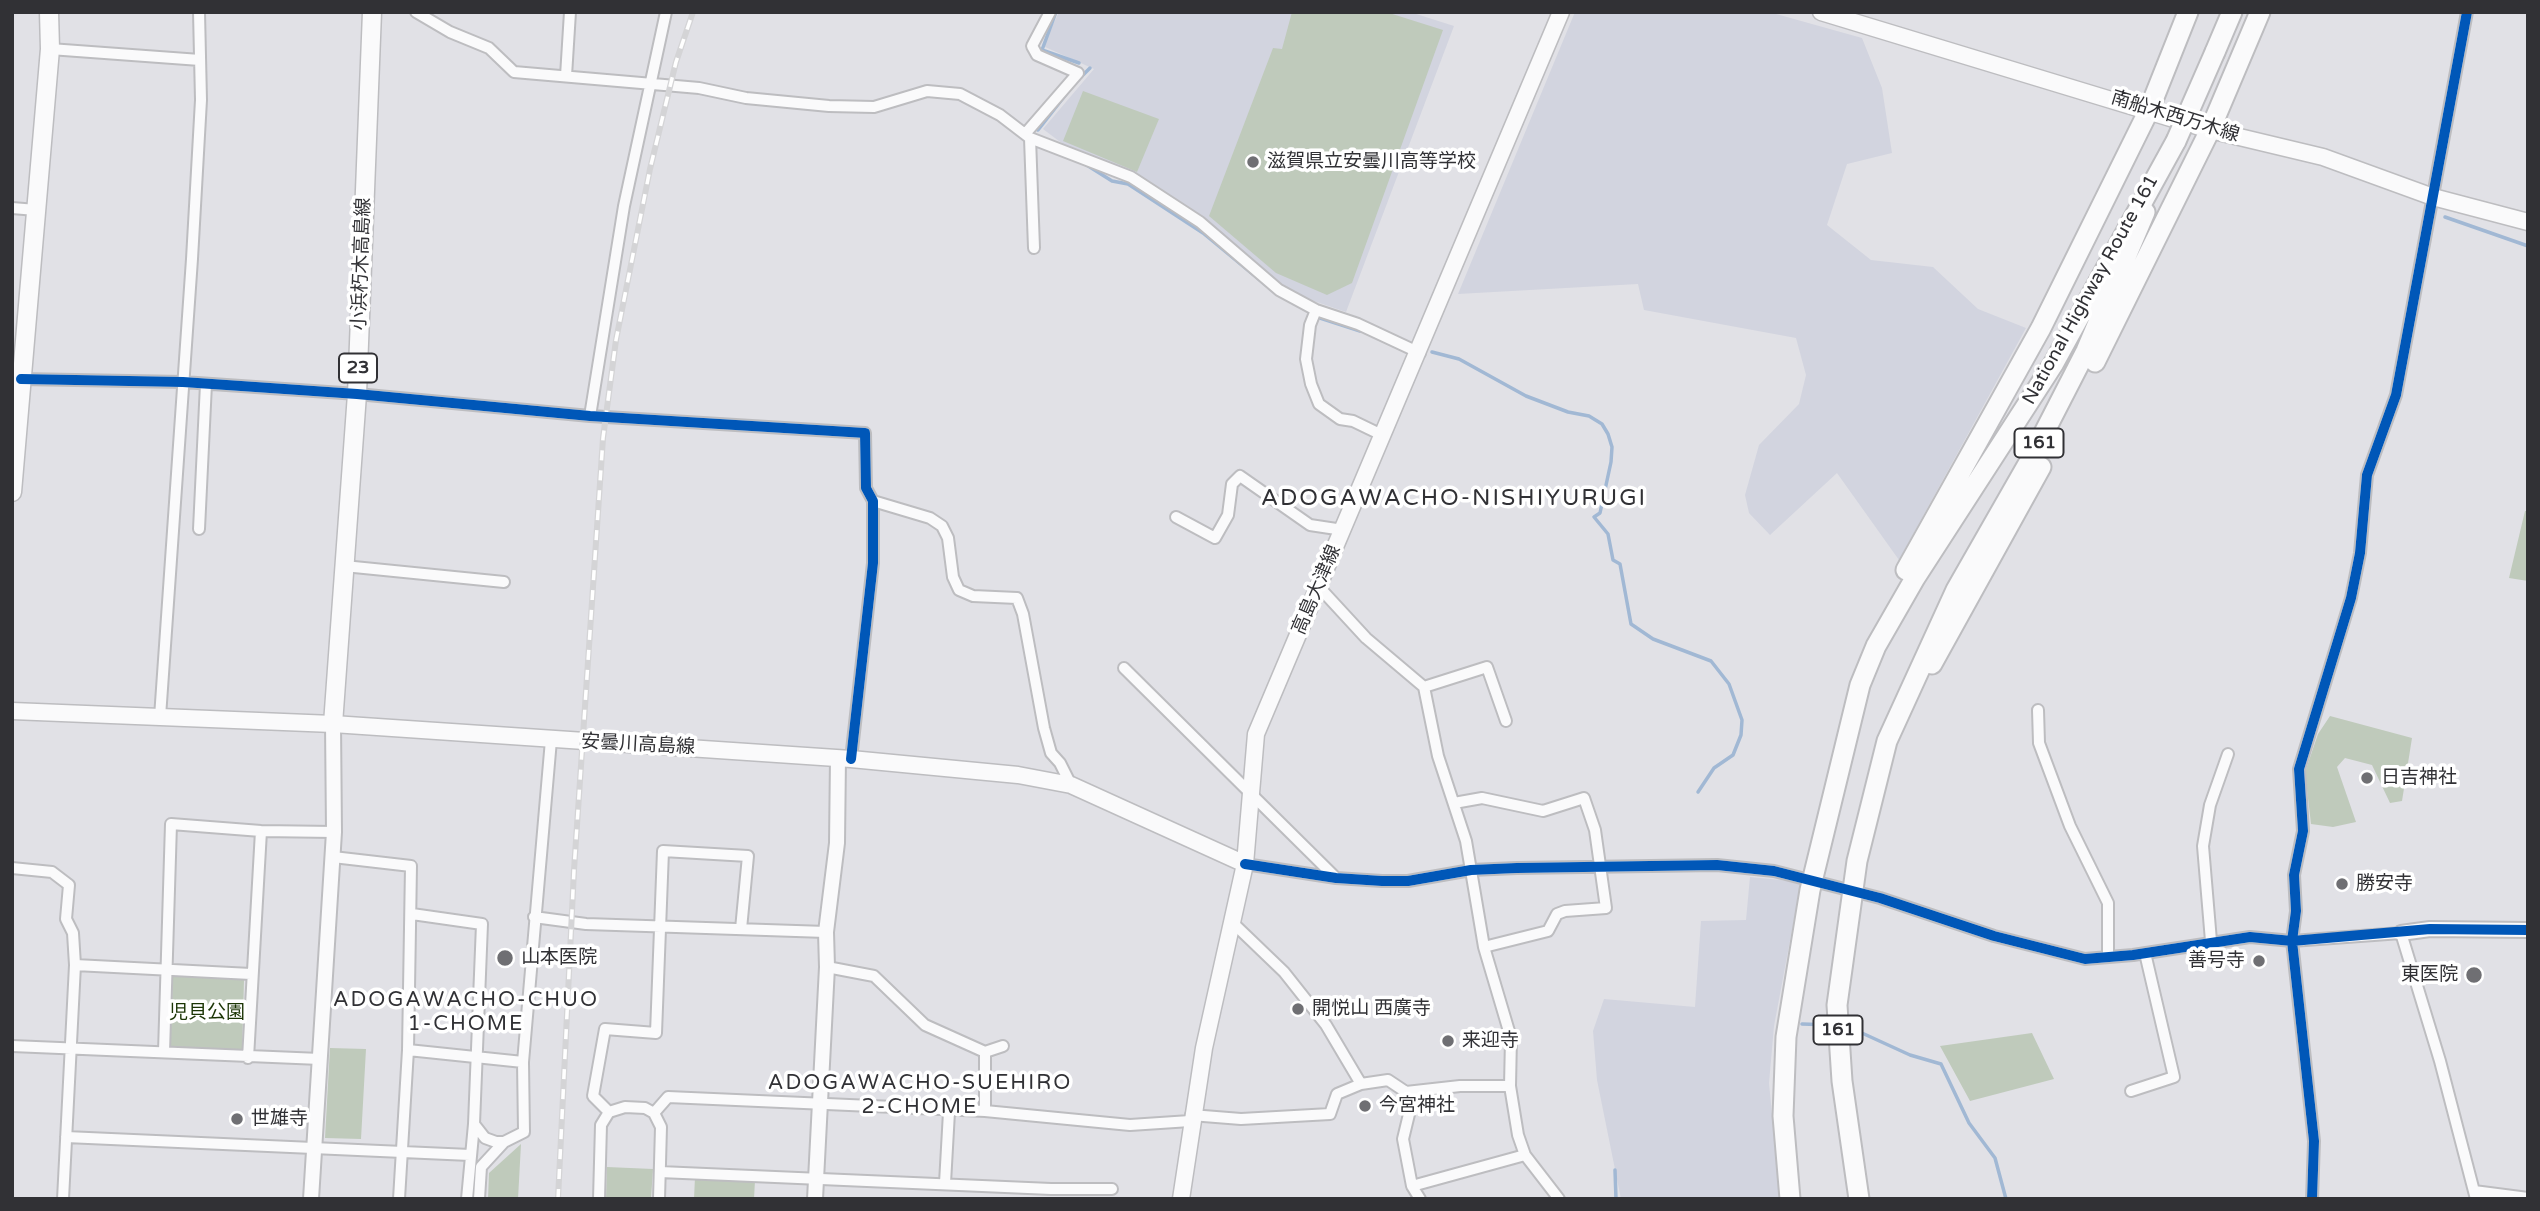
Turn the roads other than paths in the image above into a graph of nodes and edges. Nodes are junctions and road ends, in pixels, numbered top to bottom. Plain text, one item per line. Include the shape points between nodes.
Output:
1 (49, 12) edge
2 (199, 12) edge
3 (372, 12) edge
4 (416, 12) edge
5 (570, 12) edge
6 (666, 12) edge
7 (1050, 12) edge
8 (1562, 12) edge
9 (1821, 12) edge
10 (2188, 12) edge
11 (2232, 12) edge
12 (2260, 12) edge
13 (2468, 12) edge
14 (50, 49) junction
15 (200, 60) junction
16 (566, 76) junction
17 (650, 84) junction
18 (2149, 110) junction
19 (2210, 130) junction
20 (1028, 136) junction
21 (2160, 168) junction
22 (2433, 197) junction
23 (12, 208) edge
24 (36, 210) junction
25 (2528, 222) edge
26 (1034, 248) dead end
27 (1316, 310) junction
28 (1420, 353) junction
29 (183, 382) junction
30 (18, 384) edge
31 (206, 384) junction
32 (357, 394) junction
33 (590, 416) junction
34 (1384, 436) junction
35 (13, 472) edge
36 (12, 492) edge
37 (873, 501) junction
38 (1176, 517) dead end
39 (199, 529) dead end
40 (1343, 530) junction
41 (344, 566) junction
42 (504, 582) dead end
43 (1319, 587) junction
44 (1876, 646) junction
45 (1124, 668) dead end
46 (1424, 687) junction
47 (1899, 710) junction
48 (2038, 710) dead end
49 (12, 712) edge
50 (160, 717) junction
51 (1506, 720) dead end
52 (333, 724) junction
53 (551, 740) junction
54 (2228, 754) dead end
55 (845, 758) junction
56 (1071, 785) junction
57 (1251, 795) junction
58 (1454, 803) junction
59 (261, 831) junction
60 (334, 832) junction
61 (333, 857) junction
62 (1245, 864) junction
63 (12, 868) edge
64 (1601, 868) junction
65 (1471, 870) junction
66 (1336, 878) junction
67 (1812, 880) junction
68 (1852, 892) junction
69 (412, 914) junction
70 (534, 917) junction
71 (1233, 923) junction
72 (662, 927) junction
73 (741, 929) junction
74 (2528, 930) edge
75 (826, 932) junction
76 (2401, 933) junction
77 (2211, 941) junction
78 (2292, 942) junction
79 (1484, 947) junction
80 (2145, 953) junction
81 (2108, 957) junction
82 (75, 965) junction
83 (827, 967) junction
84 (167, 969) junction
85 (251, 974) junction
86 (12, 1046) edge
87 (1003, 1046) dead end
88 (70, 1049) junction
89 (408, 1050) junction
90 (164, 1052) junction
91 (985, 1052) junction
92 (475, 1056) junction
93 (248, 1058) junction
94 (320, 1059) junction
95 (523, 1062) junction
96 (1361, 1084) junction
97 (1510, 1086) junction
98 (2131, 1091) dead end
99 (1406, 1092) junction
100 (818, 1102) junction
101 (985, 1111) junction
102 (609, 1112) junction
103 (948, 1112) junction
104 (654, 1113) junction
105 (1191, 1118) junction
106 (474, 1124) junction
107 (66, 1137) junction
108 (504, 1142) junction
109 (315, 1148) junction
110 (401, 1152) junction
111 (470, 1155) junction
112 (1525, 1155) junction
113 (660, 1172) junction
114 (816, 1178) junction
115 (945, 1183) junction
116 (1412, 1185) junction
117 (1112, 1189) dead end
118 (1051, 1194) edge
119 (2475, 1195) edge
120 (2528, 1198) edge
121 (63, 1199) edge
122 (311, 1199) edge
123 (399, 1199) edge
124 (467, 1199) edge
125 (479, 1199) edge
126 (599, 1199) edge
127 (659, 1199) edge
128 (815, 1199) edge
129 (1181, 1199) edge
130 (1420, 1199) edge
131 (1559, 1199) edge
132 (1790, 1199) edge
133 (1859, 1199) edge
134 (2312, 1199) edge

1 - 14 main road
2 - 15 street
3 - 32 main road, 小浜朽木高島線 / 23
4 - 16 street via 489,48 514,72
5 - 16 street
6 - 17 street
7 - 20 street via 1032,46 1037,55 1078,73
8 - 28 main road, 高島大津線
9 - 18 main road, 南船木西万木線
10 - 18 highway
11 - 21 highway, National Highway Route 161 / 161, bridge
12 - 19 highway
13 - 22 street
14 - 15 street
14 - 24 main road
15 - 29 street
16 - 17 street
17 - 20 street via 746,98 874,107 927,91 943,91 974,99
17 - 33 street via 624,206
18 - 19 main road, 南船木西万木線
18 - 44 highway via 2041,328 1906,570
19 - 22 main road, 南船木西万木線 via 2323,157
19 - 47 highway via 1972,597 1916,693
20 - 26 street
20 - 27 street via 1131,177 1200,222 1279,290
21 - 44 highway, National Highway Route 161 / 161 via 2054,363
21 - 47 highway, National Highway Route 161 / 161 via 2137,237 2086,351 1956,590
22 - 25 main road, 南船木西万木線
22 - 78 street via 2396,394 2367,475 2351,597 2299,769 2303,831 2294,875
23 - 24 street
24 - 30 main road
27 - 28 street
27 - 34 street via 1306,359 1319,404 1340,419
28 - 34 main road, 高島大津線
29 - 30 street
29 - 31 street
29 - 50 street
30 - 35 main road
31 - 32 street
31 - 39 street
32 - 33 street
32 - 41 main road, 小浜朽木高島線 / 23
33 - 37 street via 865,433 866,488
34 - 40 main road, 高島大津線
35 - 36 main road
37 - 55 street via 872,596
37 - 56 street via 942,526 959,590 973,596 1017,598 1051,753
38 - 40 street via 1215,538 1228,515 1232,484 1240,476 1310,525
40 - 43 main road, 高島大津線
41 - 42 street
41 - 52 main road, 小浜朽木高島線 / 23
43 - 46 street via 1366,638
43 - 57 main road, 高島大津線 via 1256,734
44 - 67 highway, National Highway Route 161 / 161 via 1852,711
45 - 57 street
46 - 51 street via 1487,667
46 - 58 street via 1438,756
47 - 68 highway, National Highway Route 161 / 161 via 1874,790
48 - 81 street via 2039,743 2070,826 2108,903
49 - 50 main road, 安曇川高島線
50 - 52 main road, 安曇川高島線
52 - 53 main road, 安曇川高島線
52 - 60 street
53 - 55 main road, 安曇川高島線
53 - 70 street
54 - 77 street via 2210,805 2203,846
55 - 56 main road, 安曇川高島線 via 1017,775
55 - 75 street
56 - 62 main road, 安曇川高島線
57 - 62 main road, 高島大津線
57 - 66 street
58 - 64 street via 1482,798 1543,811 1584,798
58 - 65 street
59 - 60 street
59 - 84 street via 171,824
59 - 85 street
60 - 61 street
61 - 69 street via 411,866
61 - 94 street
62 - 66 street
62 - 71 main road, 高島大津線
63 - 82 street via 39,868 69,885 66,919 73,933
64 - 65 street
64 - 67 street via 1717,865
64 - 79 street via 1606,908 1565,911 1548,931
65 - 66 street via 1408,881
65 - 79 street
67 - 68 street
67 - 132 highway, National Highway Route 161 / 161 via 1784,1064
68 - 81 street via 2041,949 2085,959
68 - 133 highway, National Highway Route 161 / 161 via 1837,1005 1842,1081
69 - 89 street
69 - 92 street via 482,924
70 - 72 street
70 - 95 street
71 - 96 street via 1284,972 1326,1025
71 - 105 main road, 高島大津線
72 - 73 street
72 - 73 street via 663,851 748,856
72 - 102 street via 656,1033 605,1029 593,1096
73 - 75 street
74 - 76 street
75 - 83 street
76 - 78 street
76 - 119 street
77 - 78 street via 2250,937
77 - 80 street
78 - 134 street via 2314,1141
79 - 97 street via 1511,1038
80 - 81 street
80 - 98 street via 2174,1077
82 - 84 street
82 - 88 street
83 - 91 street via 874,976 925,1025
83 - 100 street
84 - 85 street
84 - 90 street
85 - 93 street
86 - 88 street
87 - 91 street
88 - 90 street
88 - 107 street
89 - 92 street
89 - 110 street
90 - 93 street
91 - 101 street
92 - 95 street
92 - 106 street
93 - 94 street
94 - 109 street
95 - 108 street via 524,1132
96 - 99 street via 1388,1080
96 - 105 street via 1336,1094 1330,1114
97 - 99 street
97 - 112 street
99 - 116 street via 1410,1110 1403,1139
100 - 103 street
100 - 104 street via 668,1097
100 - 114 street
101 - 103 street
101 - 105 street via 1130,1125
102 - 104 street via 625,1107
102 - 126 street via 601,1125
103 - 115 street
104 - 113 street via 661,1127
105 - 129 main road, 高島大津線
106 - 108 street via 485,1138
106 - 111 street
107 - 109 street
107 - 121 street
108 - 125 street via 481,1167
109 - 110 street
109 - 122 street
110 - 111 street
110 - 123 street
111 - 124 street
112 - 116 street
112 - 131 street
113 - 114 street
113 - 127 street
114 - 115 street
114 - 128 street
115 - 118 street
116 - 130 street
117 - 118 street
119 - 120 street

